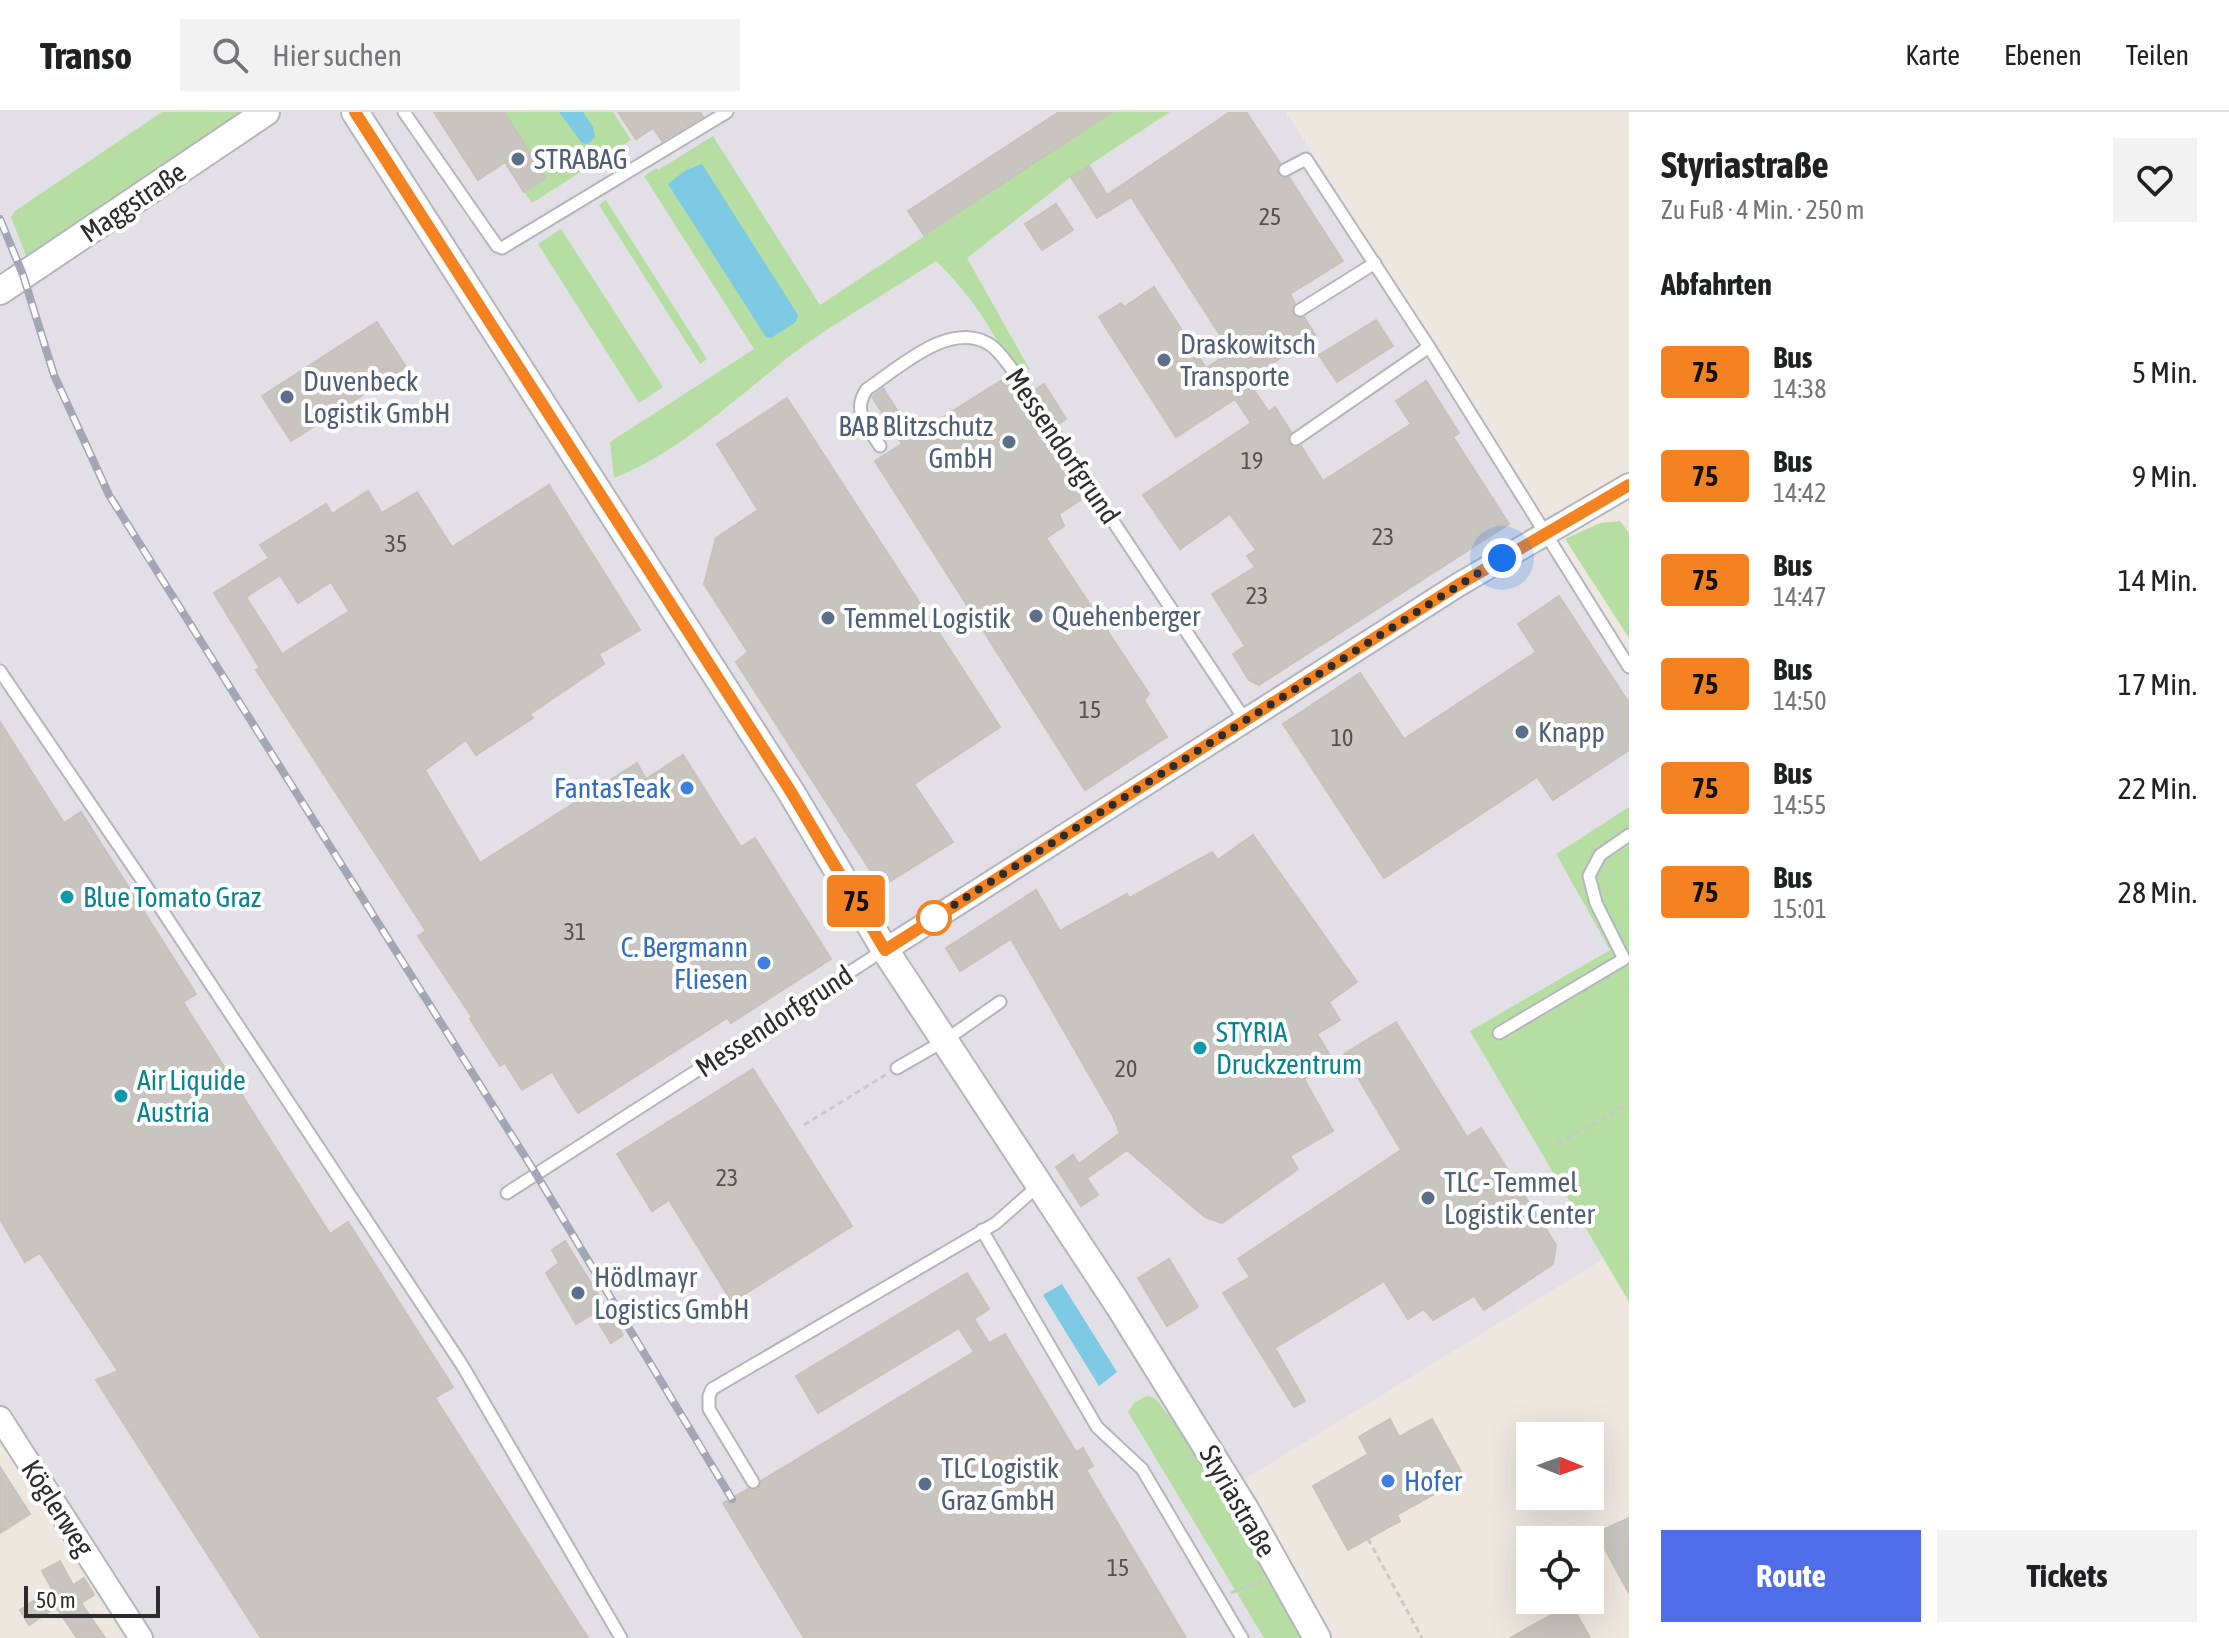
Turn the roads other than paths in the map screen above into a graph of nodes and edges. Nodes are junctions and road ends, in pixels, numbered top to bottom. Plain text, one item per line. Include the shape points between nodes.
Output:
1 (266, 112) edge
2 (355, 112) edge
3 (404, 112) edge
4 (727, 112) edge
5 (1285, 170) dead end
6 (1375, 263) junction
7 (0, 291) edge
8 (1300, 310) dead end
9 (1429, 347) junction
10 (1296, 439) dead end
11 (880, 446) dead end
12 (1629, 485) edge
13 (1544, 533) junction
14 (1629, 667) edge
15 (0, 671) edge
16 (1245, 720) junction
17 (1629, 835) edge
18 (885, 950) junction
19 (1000, 1002) dead end
20 (1499, 1033) dead end
21 (944, 1041) junction
22 (897, 1068) road end
23 (1039, 1184) junction
24 (507, 1193) dead end
25 (982, 1230) junction
26 (0, 1418) edge
27 (753, 1482) dead end
28 (141, 1638) edge
29 (621, 1638) edge
30 (1242, 1638) edge
31 (1317, 1638) edge

1 - 7 street, Maggstraße
2 - 18 street, Styriastraße via 791,792
3 - 4 lane via 502,248
5 - 6 lane via 1306,159
6 - 8 lane
6 - 9 lane
9 - 10 lane
9 - 13 lane
11 - 16 lane, Messendorfgrund via 859,409 867,389 948,340 977,338 993,345
12 - 13 street, Messendorfgrund
13 - 14 lane
13 - 16 street, Messendorfgrund
15 - 29 lane via 454,1353
16 - 18 street, Messendorfgrund
17 - 20 lane via 1600,855 1589,876 1596,903 1624,959
18 - 21 street, Styriastraße
18 - 24 lane, Messendorfgrund
19 - 21 lane
21 - 22 lane
21 - 23 street, Styriastraße
23 - 25 lane
23 - 31 street, Styriastraße via 1237,1497
25 - 27 lane via 712,1389 709,1409
25 - 30 lane via 1097,1427 1142,1469
26 - 28 street, Köglerweg

